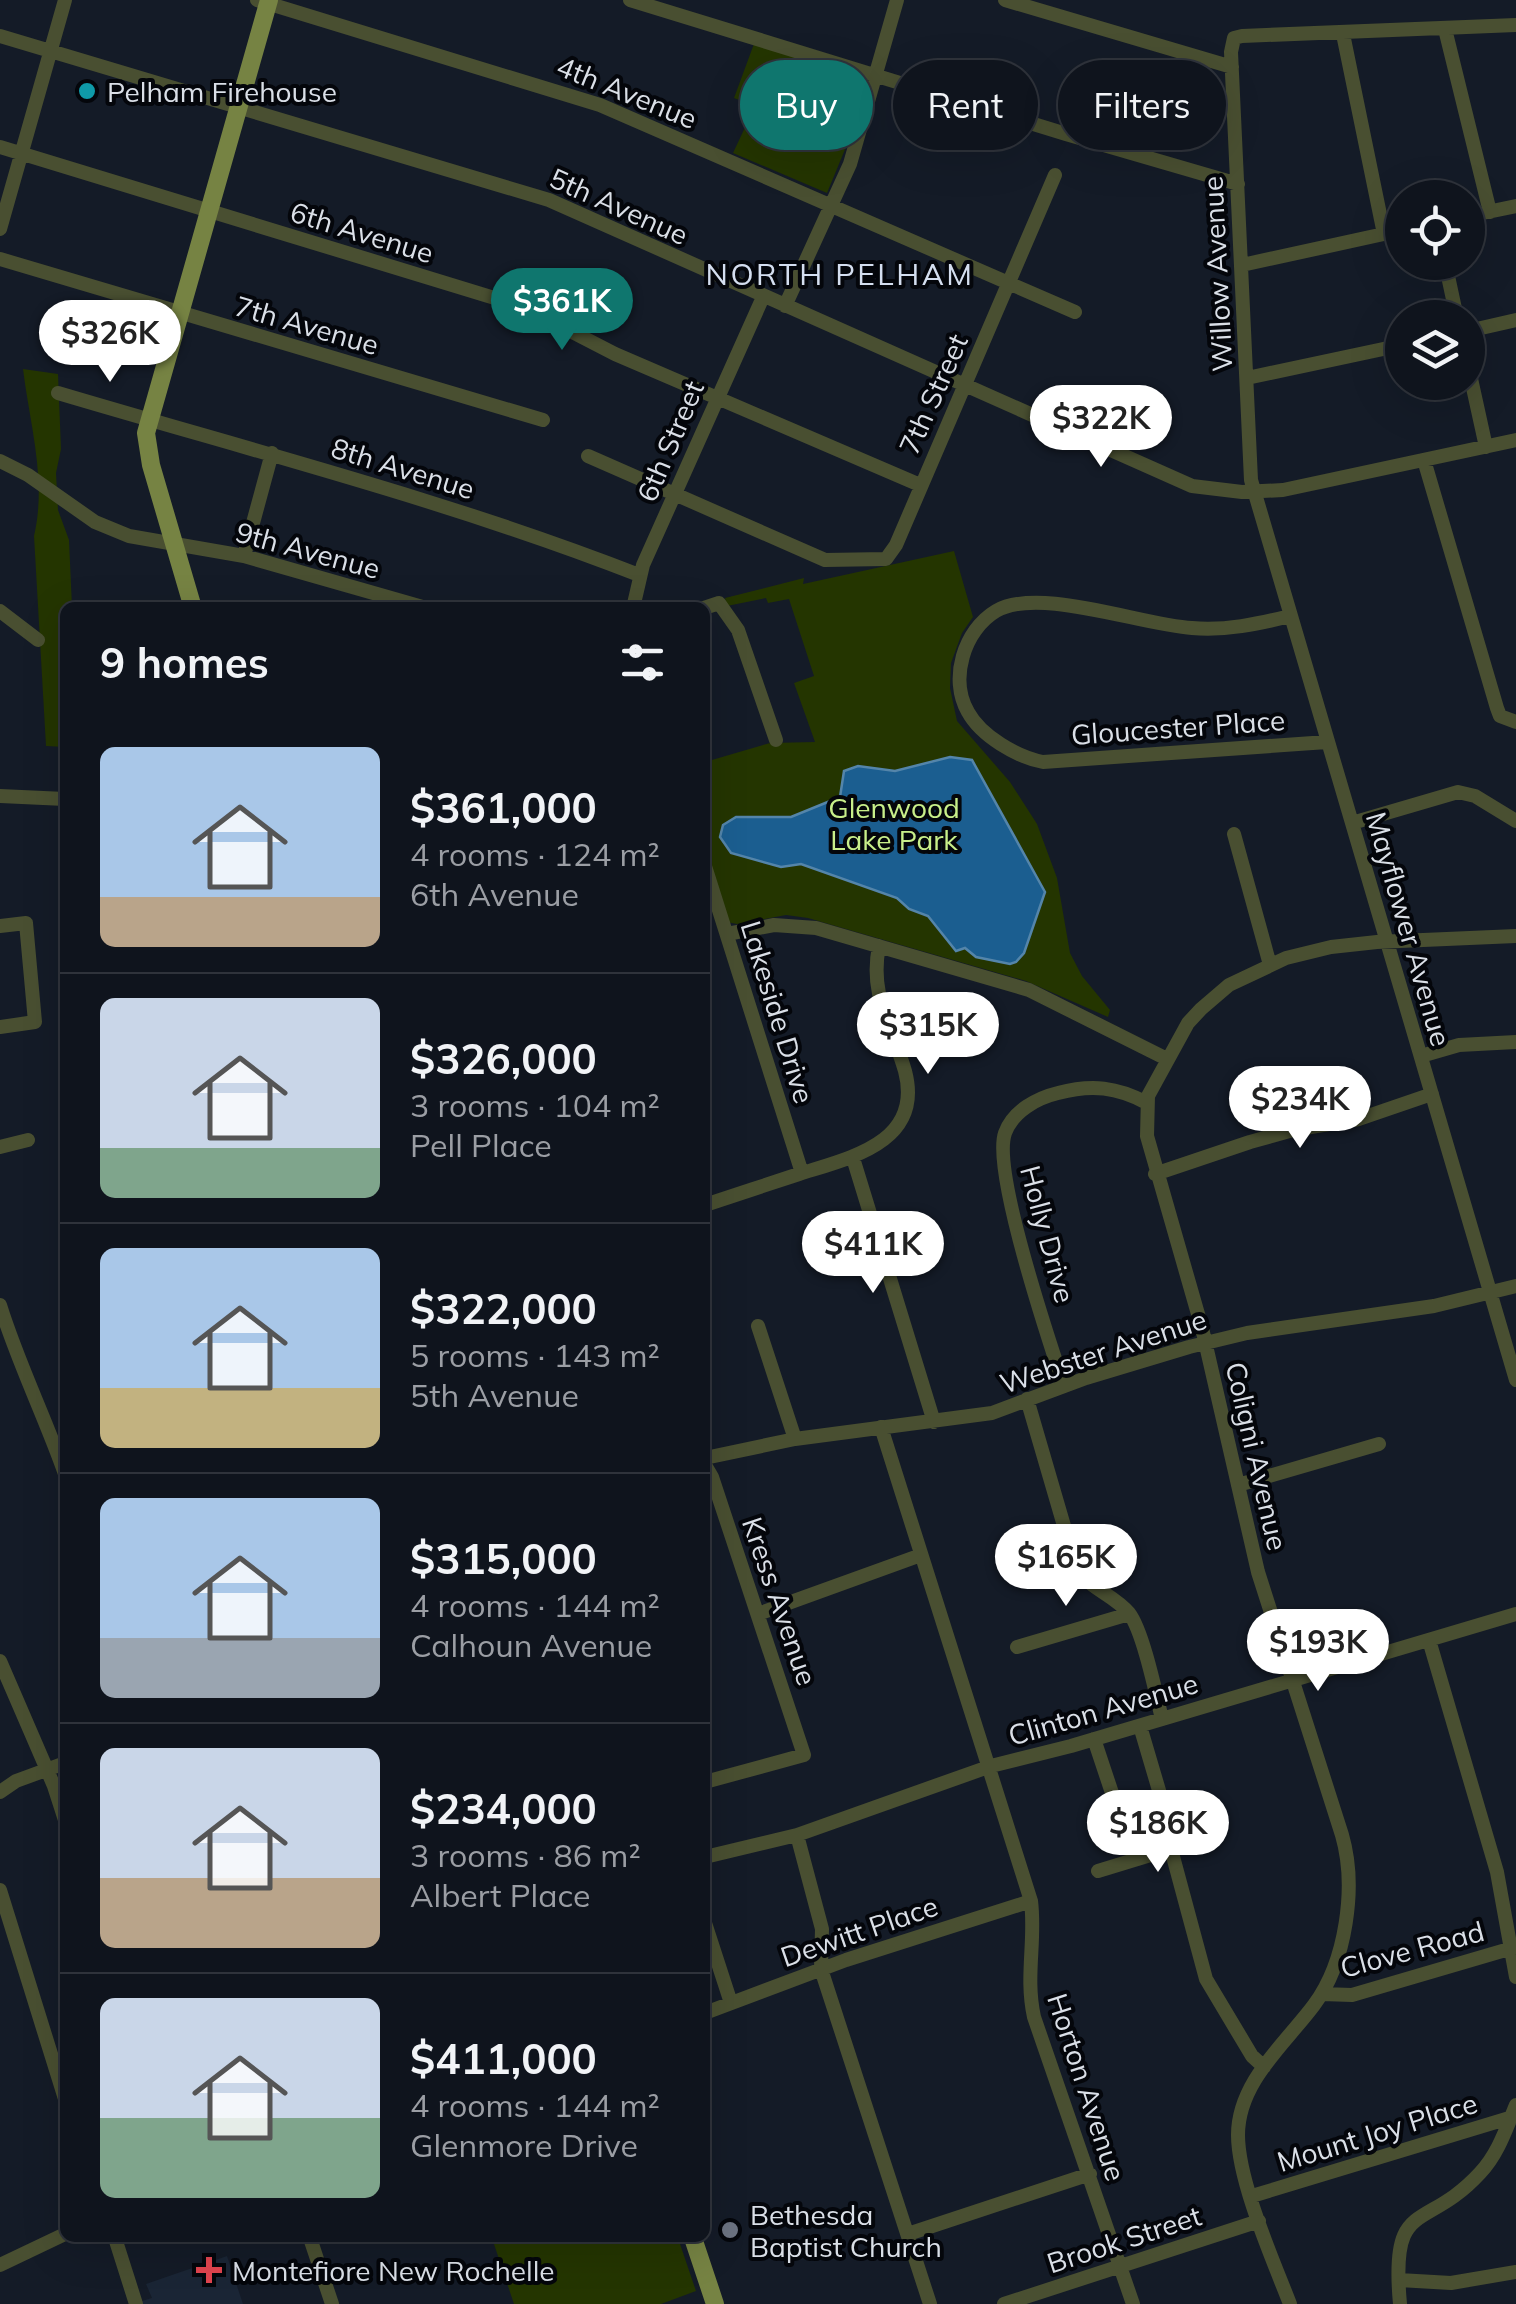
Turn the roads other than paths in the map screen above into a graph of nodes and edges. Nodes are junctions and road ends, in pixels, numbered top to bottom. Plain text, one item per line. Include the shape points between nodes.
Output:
1 (65, 0) edge
2 (630, 0) edge
3 (897, 0) edge
4 (1005, 0) edge
5 (265, 1) edge
6 (1516, 25) edge
7 (1445, 28) junction
8 (1343, 34) junction
9 (0, 36) edge
10 (50, 51) junction
11 (1231, 60) junction
12 (876, 74) junction
13 (239, 106) junction
14 (0, 147) edge
15 (22, 154) junction
16 (1055, 174) dead end
17 (1238, 184) junction
18 (830, 206) junction
19 (1516, 206) edge
20 (208, 210) junction
21 (1490, 212) junction
22 (1485, 213) edge
23 (0, 230) edge
24 (1384, 234) joint
25 (0, 259) edge
26 (1242, 265) junction
27 (1008, 281) junction
28 (763, 297) junction
29 (785, 306) junction
30 (1075, 312) dead end
31 (180, 314) junction
32 (1516, 320) edge
33 (1485, 327) edge
34 (1385, 349) edge
35 (1247, 378) junction
36 (964, 386) junction
37 (58, 393) dead end
38 (716, 398) junction
39 (1476, 400) edge
40 (148, 420) junction
41 (543, 420) dead end
42 (1516, 440) edge
43 (1486, 446) junction
44 (272, 453) junction
45 (588, 456) dead end
46 (1424, 460) junction
47 (0, 461) edge
48 (920, 485) junction
49 (1254, 492) junction
50 (674, 496) junction
51 (176, 544) junction
52 (244, 556) junction
53 (639, 575) junction
54 (191, 602) edge
55 (405, 602) edge
56 (634, 602) edge
57 (710, 606) edge
58 (0, 611) edge
59 (1290, 616) junction
60 (38, 640) dead end
61 (1516, 722) edge
62 (776, 740) dead end
63 (1327, 742) junction
64 (0, 796) edge
65 (60, 799) edge
66 (1516, 821) edge
67 (1352, 822) junction
68 (1234, 834) dead end
69 (710, 890) edge
70 (0, 926) edge
71 (727, 934) junction
72 (1516, 936) edge
73 (1386, 941) junction
74 (879, 946) junction
75 (1270, 965) junction
76 (0, 1027) edge
77 (1516, 1042) edge
78 (1421, 1056) junction
79 (1167, 1059) junction
80 (1432, 1094) junction
81 (1147, 1103) junction
82 (28, 1140) dead end
83 (0, 1147) edge
84 (853, 1158) junction
85 (802, 1172) junction
86 (1155, 1174) junction
87 (710, 1203) edge
88 (1516, 1286) edge
89 (1490, 1294) junction
90 (0, 1306) edge
91 (758, 1326) dead end
92 (1206, 1343) junction
93 (6, 1350) edge
94 (1516, 1380) edge
95 (1064, 1386) junction
96 (1027, 1399) junction
97 (934, 1422) junction
98 (881, 1427) junction
99 (794, 1438) junction
100 (1379, 1444) dead end
101 (60, 1459) edge
102 (710, 1461) edge
103 (710, 1476) edge
104 (1238, 1485) junction
105 (921, 1555) junction
106 (758, 1614) junction
107 (1129, 1614) junction
108 (1516, 1614) edge
109 (1429, 1640) junction
110 (1016, 1646) dead end
111 (0, 1661) edge
112 (1291, 1680) junction
113 (1162, 1719) junction
114 (1140, 1726) junction
115 (1094, 1739) junction
116 (60, 1764) edge
117 (990, 1766) junction
118 (46, 1768) junction
119 (710, 1781) edge
120 (0, 1792) edge
121 (60, 1806) edge
122 (796, 1835) junction
123 (1206, 1838) dead end
124 (1171, 1849) junction
125 (710, 1856) edge
126 (1098, 1870) dead end
127 (0, 1890) edge
128 (1031, 1901) junction
129 (710, 1938) edge
130 (1514, 1948) edge
131 (821, 1970) junction
132 (1516, 1977) edge
133 (1322, 1994) junction
134 (731, 2003) junction
135 (710, 2012) edge
136 (60, 2067) edge
137 (1264, 2067) junction
138 (1514, 2113) edge
139 (1090, 2174) junction
140 (1252, 2196) junction
141 (1259, 2220) junction
142 (908, 2234) junction
143 (60, 2236) edge
144 (115, 2242) edge
145 (311, 2242) edge
146 (694, 2242) edge
147 (0, 2265) edge
148 (1120, 2267) junction
149 (1516, 2272) edge
150 (1398, 2280) junction
151 (136, 2304) edge
152 (332, 2304) edge
153 (715, 2304) edge
154 (930, 2304) edge
155 (1004, 2304) edge
156 (1133, 2304) edge
157 (1290, 2304) edge
158 (1400, 2304) edge

1 - 10 street
2 - 12 street
3 - 12 street
4 - 11 street
5 - 13 main road
5 - 18 street, 4th Avenue via 600,104
6 - 7 street
7 - 8 street
7 - 21 street
8 - 11 street via 1242,36 1234,38
8 - 24 street
9 - 10 street, 5th Avenue
10 - 13 street, 5th Avenue
10 - 15 street
11 - 17 street, Willow Avenue
12 - 17 street
12 - 18 street via 848,170
13 - 20 main road
13 - 28 street, 5th Avenue via 549,200
14 - 15 street, 6th Avenue
15 - 20 street, 6th Avenue
15 - 23 street
16 - 27 street, 7th Street
17 - 26 street, Willow Avenue
18 - 27 street, 4th Avenue
18 - 29 street
19 - 21 street
20 - 31 main road
20 - 38 street, 6th Avenue via 524,306
21 - 22 street
24 - 26 street
25 - 31 street, 7th Avenue
26 - 35 street, Willow Avenue
27 - 30 street, 4th Avenue
27 - 36 street, 7th Street
28 - 29 street, 5th Avenue
28 - 38 street, 6th Street
29 - 36 street, 5th Avenue
31 - 40 main road
31 - 41 street, 7th Avenue
32 - 33 street
34 - 35 street
35 - 49 street, Willow Avenue
36 - 48 street, 7th Street
36 - 49 street, 5th Avenue via 1177,481
37 - 40 street, 8th Avenue
38 - 48 street, 6th Avenue
38 - 50 street, 6th Street
39 - 43 street
40 - 44 street, 8th Avenue
40 - 51 main road via 147,450
42 - 43 street, 5th Avenue
43 - 46 street, 5th Avenue
44 - 52 street
44 - 53 street, 8th Avenue via 537,535
45 - 50 street
46 - 49 street, 5th Avenue
46 - 61 street via 1496,708
47 - 51 street, 9th Avenue via 95,522
48 - 50 street, 7th Street via 892,553 868,560 826,560
49 - 59 street, Mayflower Avenue
50 - 53 street, 6th Street
51 - 52 street, 9th Avenue
51 - 54 main road
52 - 55 street, 9th Avenue
53 - 56 street, 6th Street
57 - 62 street via 720,604 738,630
58 - 60 street
59 - 63 street, Mayflower Avenue
59 - 63 street, Gloucester Place via 1215,629 1012,604 995,612 967,644 963,700 988,733 1033,760
63 - 67 street, Mayflower Avenue
64 - 65 street
66 - 67 street via 1458,792
67 - 73 street, Mayflower Avenue
68 - 75 street
69 - 71 street, Lakeside Drive
70 - 76 street via 26,923 35,1022
71 - 74 street via 800,925
71 - 85 street, Lakeside Drive
72 - 73 street, Coligni Avenue
73 - 75 street, Coligni Avenue via 1306,952
73 - 78 street, Mayflower Avenue
74 - 79 street via 1029,990
74 - 84 street via 875,979 905,1071 905,1107 888,1137
75 - 79 street, Coligni Avenue via 1216,995 1188,1023
77 - 78 street via 1459,1045
78 - 80 street, Mayflower Avenue
79 - 81 street, Coligni Avenue
80 - 86 street
80 - 89 street, Mayflower Avenue
81 - 86 street, Coligni Avenue
81 - 95 street, Holly Drive via 1105,1087 1067,1091 1030,1105 1004,1136 1009,1198
82 - 83 street
84 - 85 street
84 - 97 street
85 - 87 street
86 - 92 street, Coligni Avenue
88 - 89 street, Webster Avenue
89 - 92 street, Webster Avenue
89 - 94 street, Mayflower Avenue
90 - 93 street
91 - 99 street
92 - 95 street, Webster Avenue
92 - 104 street, Coligni Avenue
93 - 101 street
95 - 96 street, Webster Avenue
96 - 97 street, Webster Avenue via 992,1413
96 - 107 street via 1076,1567
97 - 98 street, Webster Avenue
98 - 99 street, Webster Avenue
98 - 105 street, Horton Avenue
99 - 102 street, Webster Avenue
100 - 104 street
103 - 106 street, Kress Avenue
104 - 112 street, Coligni Avenue
105 - 106 street
105 - 117 street, Horton Avenue
106 - 119 street, Kress Avenue via 804,1755
107 - 110 street
107 - 113 street
108 - 109 street, Clinton Avenue
109 - 112 street, Clinton Avenue
109 - 130 street
111 - 118 street
112 - 113 street, Clinton Avenue
112 - 133 street, Coligni Avenue via 1349,1866 1349,1906
113 - 114 street, Clinton Avenue
114 - 115 street, Clinton Avenue
114 - 115 street via 1164,1804 1155,1812 1121,1820
115 - 117 street, Clinton Avenue
116 - 118 street
117 - 122 street, Clinton Avenue
117 - 128 street, Horton Avenue
118 - 120 street
118 - 121 street
122 - 125 street, Clinton Avenue
122 - 131 street via 822,1929
123 - 124 street
124 - 126 street
124 - 137 street via 1206,1979
127 - 136 street
128 - 131 street, Dewitt Place
128 - 139 street, Horton Avenue via 1030,1999
129 - 134 street
130 - 132 street
130 - 133 street, Clove Road via 1352,1995
131 - 134 street, Dewitt Place
131 - 142 street
133 - 137 street, Coligni Avenue
134 - 135 street, Dewitt Place
137 - 140 street, Coligni Avenue via 1246,2098 1238,2138
138 - 140 street, Mount Joy Place
138 - 150 street via 1482,2172 1410,2222 1400,2244
139 - 142 street
139 - 148 street, Horton Avenue
140 - 141 street, Coligni Avenue
141 - 148 street, Brook Street
141 - 157 street, Coligni Avenue
142 - 154 street
143 - 147 street
144 - 151 street
145 - 152 street
146 - 153 main road
148 - 155 street, Brook Street
148 - 156 street, Horton Avenue
149 - 150 street via 1451,2283
150 - 158 street

